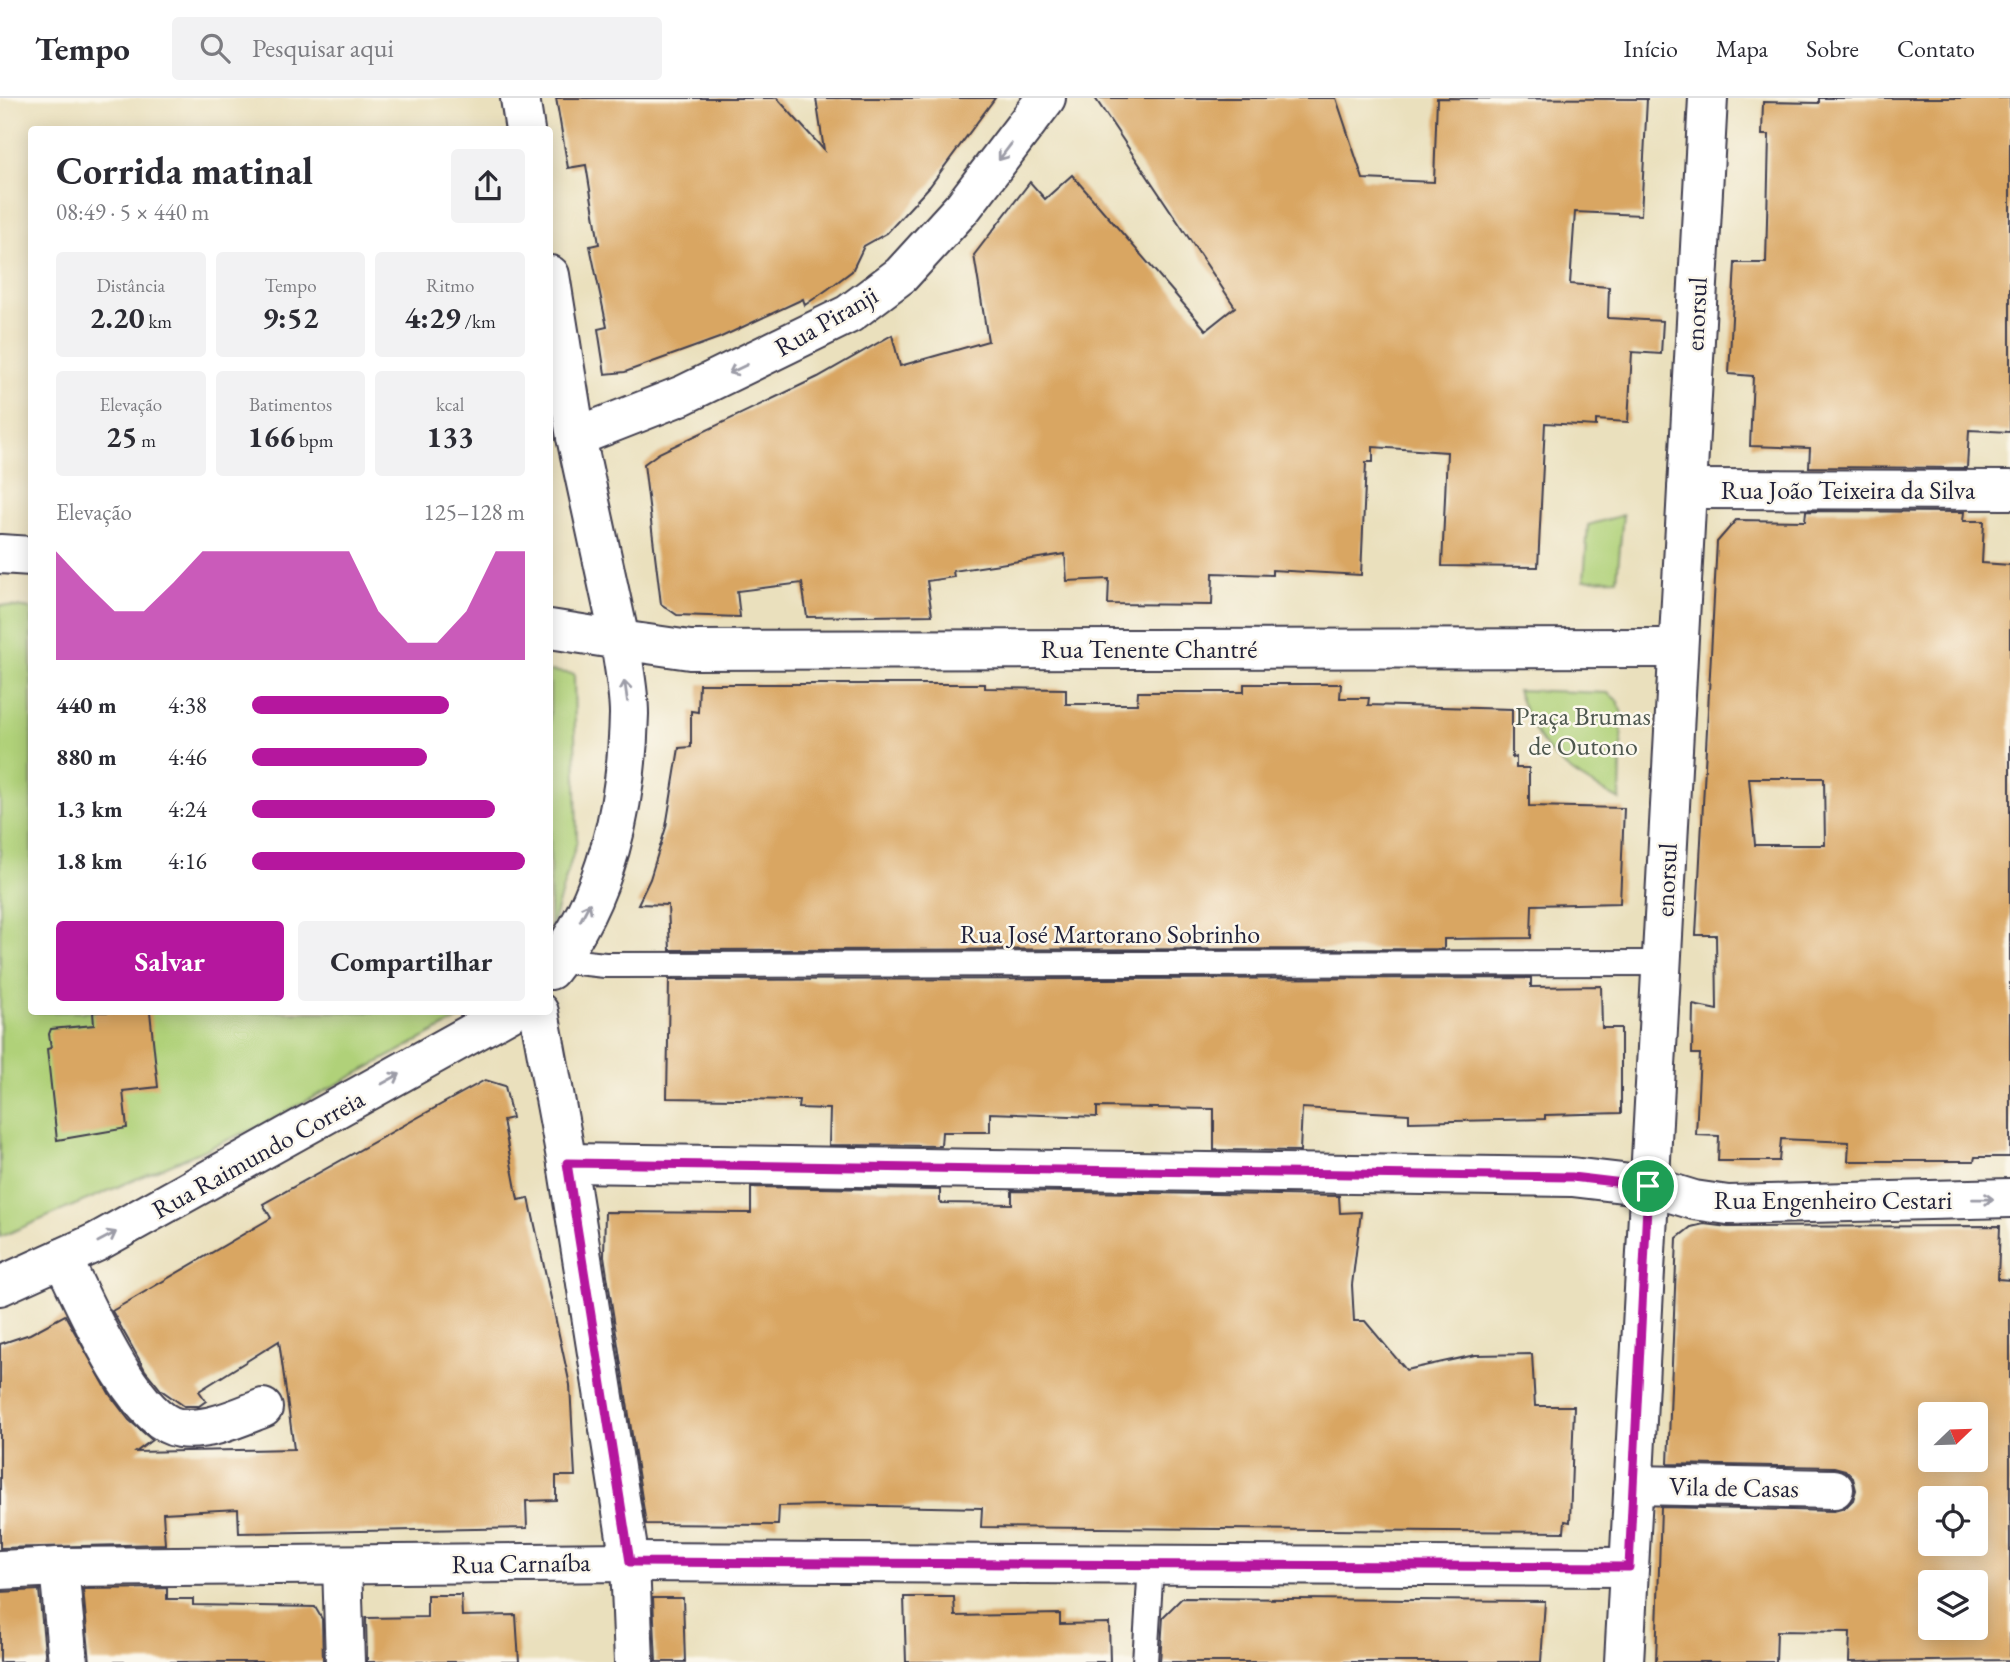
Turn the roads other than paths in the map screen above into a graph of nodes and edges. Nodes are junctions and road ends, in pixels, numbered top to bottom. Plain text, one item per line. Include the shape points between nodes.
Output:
1 (520, 98) edge
2 (1046, 98) edge
3 (1708, 98) edge
4 (524, 126) edge
5 (553, 294) edge
6 (576, 437) junction
7 (1687, 489) junction
8 (2010, 490) edge
9 (0, 554) edge
10 (28, 555) edge
11 (553, 629) edge
12 (620, 640) junction
13 (1678, 648) junction
14 (1661, 963) junction
15 (554, 965) edge
16 (505, 1015) edge
17 (540, 1015) edge
18 (567, 1163) junction
19 (1648, 1186) junction
20 (2010, 1198) edge
21 (62, 1258) junction
22 (0, 1286) edge
23 (263, 1408) dead end
24 (1633, 1485) junction
25 (1834, 1489) dead end
26 (630, 1562) junction
27 (1150, 1564) junction
28 (342, 1565) junction
29 (59, 1567) junction
30 (1629, 1567) junction
31 (0, 1570) edge
32 (68, 1662) edge
33 (345, 1662) edge
34 (634, 1662) edge
35 (1145, 1662) edge
36 (1624, 1662) edge

1 - 4 street
2 -> 6 street, Rua Piranji via 963,207 910,265 849,314 683,396
3 - 7 street, enorsul
5 - 6 street
6 - 12 street
7 - 8 street, Rua João Teixeira da Silva
7 - 13 street, enorsul
9 - 10 street
11 - 12 street, Rua Tenente Chantré
12 - 13 street, Rua Tenente Chantré via 690,650
15 -> 12 street via 587,908 609,856 623,792 629,712
13 - 14 street, enorsul
14 - 15 lane, Rua José Martorano Sobrinho
14 - 19 street, enorsul
21 -> 16 street, Rua Raimundo Correia
17 - 18 street
18 - 19 street, Rua Engenheiro Cestari via 1572,1177
18 - 26 street
19 -> 20 street, Rua Engenheiro Cestari via 1728,1205
19 - 24 street, enorsul
21 - 22 street, Rua Raimundo Correia
21 - 23 street via 109,1351 157,1419 176,1428 195,1429
24 - 25 street, Vila de Casas
24 - 30 street, enorsul
26 - 27 street, Rua Carnaíba
26 - 28 street, Rua Carnaíba
26 - 34 street
27 - 30 street, Rua Carnaíba
27 - 35 lane
28 - 29 street, Rua Carnaíba
28 - 33 street
29 - 31 street, Rua Carnaíba
29 - 32 street
30 - 36 street, enorsul

